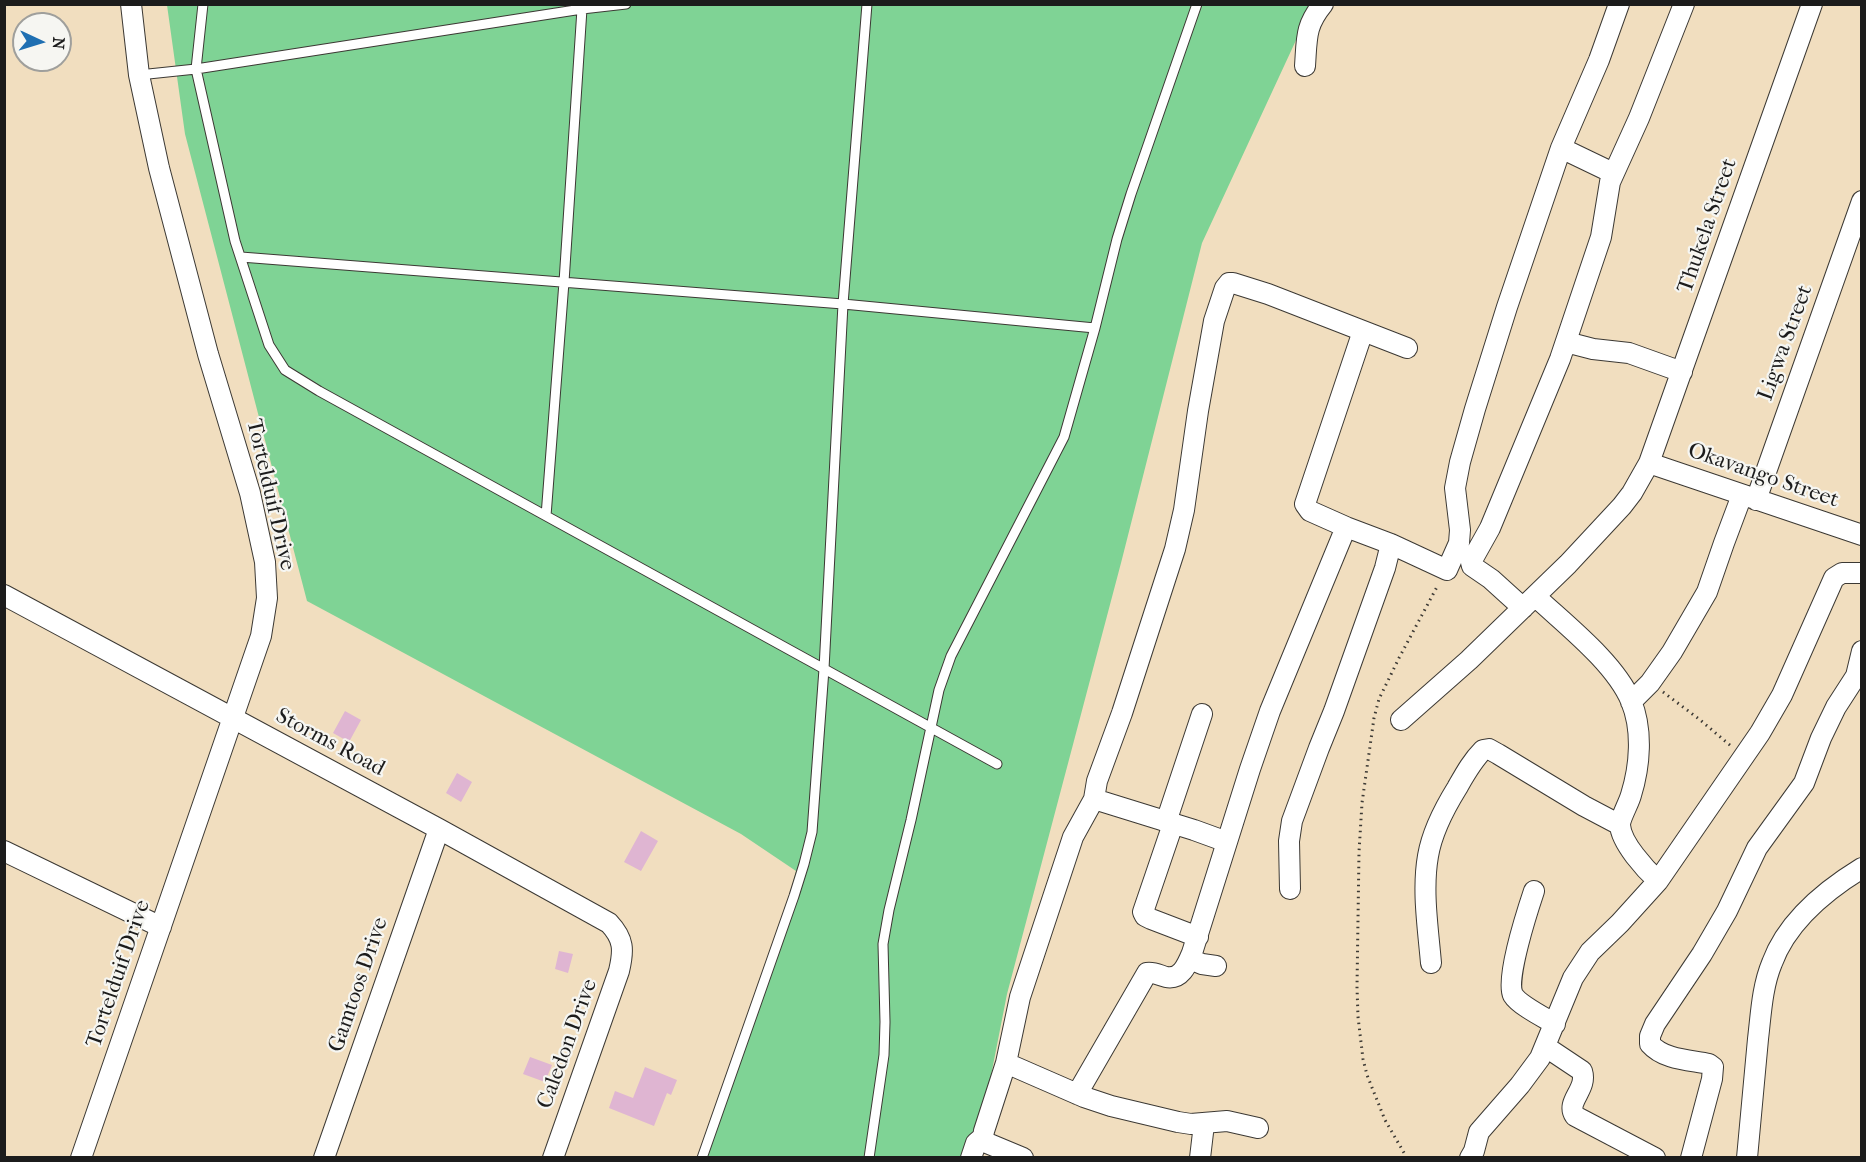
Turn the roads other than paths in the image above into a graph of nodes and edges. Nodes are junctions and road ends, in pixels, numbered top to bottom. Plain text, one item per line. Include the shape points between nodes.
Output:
1 (131, 4) edge
2 (202, 4) edge
3 (626, 4) edge
4 (867, 4) edge
5 (1197, 4) edge
6 (1323, 4) edge
7 (1619, 4) edge
8 (1683, 4) edge
9 (1812, 4) edge
10 (582, 9) junction
11 (1305, 66) dead end
12 (196, 69) junction
13 (139, 75) junction
14 (1561, 148) junction
15 (1613, 173) junction
16 (1862, 201) edge
17 (241, 257) junction
18 (564, 282) junction
19 (843, 304) junction
20 (1095, 328) junction
21 (1363, 331) junction
22 (1566, 342) junction
23 (1407, 348) dead end
24 (1682, 372) junction
25 (1649, 463) junction
26 (1749, 498) junction
27 (546, 516) junction
28 (1346, 527) junction
29 (1862, 535) edge
30 (1391, 544) junction
31 (1862, 573) edge
32 (4, 595) edge
33 (1530, 602) junction
34 (1862, 651) edge
35 (824, 669) junction
36 (1631, 702) junction
37 (1202, 714) dead end
38 (231, 718) junction
39 (1401, 720) dead end
40 (930, 727) junction
41 (997, 764) dead end
42 (1094, 799) junction
43 (1170, 823) junction
44 (1620, 825) junction
45 (439, 829) junction
46 (1227, 842) junction
47 (4, 851) edge
48 (1862, 868) edge
49 (1658, 881) junction
50 (1290, 889) dead end
51 (1534, 891) dead end
52 (161, 927) junction
53 (1198, 937) junction
54 (622, 945) joint
55 (1190, 959) junction
56 (1431, 963) dead end
57 (1216, 966) dead end
58 (1555, 1024) junction
59 (1546, 1047) junction
60 (1006, 1063) junction
61 (1077, 1094) junction
62 (1204, 1124) junction
63 (1258, 1128) dead end
64 (983, 1137) junction
65 (81, 1158) edge
66 (324, 1158) edge
67 (553, 1158) edge
68 (702, 1158) edge
69 (869, 1158) edge
70 (971, 1158) edge
71 (1023, 1158) edge
72 (1200, 1158) edge
73 (1470, 1158) edge
74 (1655, 1158) edge
75 (1691, 1158) edge
76 (1747, 1158) edge

1 - 13 street, Tortelduif Drive
2 - 12 lane
3 - 10 lane
4 - 19 lane
5 - 20 lane via 1131,194
6 - 11 street via 1308,28
7 - 14 street
8 - 15 street
9 - 24 street, Thukela Street
10 - 12 lane
10 - 18 lane
12 - 13 lane
12 - 17 lane
13 - 38 street, Tortelduif Drive via 159,168 265,562 267,590 261,636
14 - 15 street
14 - 30 street via 1460,462 1455,488 1459,543 1447,570
15 - 22 street via 1601,237
16 - 26 street, Ligwa Street
17 - 18 lane
17 - 27 lane via 269,345 285,370
18 - 19 lane
18 - 27 lane
19 - 20 lane
19 - 35 lane
20 - 40 lane via 1064,437 951,656
21 - 23 street
21 - 28 street via 1305,504 1310,512
21 - 42 street via 1268,294 1227,284 1214,321 1174,549
22 - 24 street via 1623,351
22 - 33 street via 1490,528 1471,564
24 - 25 street, Thukela Street
25 - 26 street, Okavango Street
25 - 33 street, Thukela Street via 1622,506
26 - 29 street, Okavango Street
26 - 36 street, Ligwa Street via 1724,543 1707,592 1672,652
27 - 35 lane
28 - 30 street
28 - 46 street via 1270,711
30 - 50 street via 1292,821
31 - 49 street via 1842,573 1834,578 1782,695 1760,733
32 - 38 street, Storms Road
33 - 36 street via 1604,662 1620,680
33 - 39 street, Thukela Street
34 - 75 street via 1856,676 1836,707 1804,783 1757,848 1727,911 1650,1036 1650,1044 1659,1052 1713,1067
35 - 40 lane
35 - 68 lane via 812,832
36 - 44 street via 1639,754 1634,786
37 - 43 street
38 - 45 street, Storms Road
38 - 52 street, Tortelduif Drive
40 - 41 lane
40 - 69 lane via 883,944 884,1055
42 - 43 street
42 - 60 street via 1068,850 1020,997
43 - 46 street
43 - 53 street via 1143,912 1150,919
44 - 49 street via 1634,856
44 - 56 street via 1489,749 1483,750 1451,797 1432,838 1426,894
45 - 54 street, Storms Road via 609,923
45 - 66 street, Gamtoos Drive
46 - 53 street
47 - 52 street
48 - 76 street via 1805,912 1772,962 1763,999
49 - 58 street via 1590,952 1573,978
51 - 58 street via 1521,932 1512,988 1517,999
52 - 65 street, Tortelduif Drive
53 - 55 street
54 - 67 street, Caledon Drive via 619,971
55 - 57 street
55 - 61 street via 1176,977 1147,973
58 - 59 street
59 - 73 street via 1531,1072 1479,1132
59 - 74 street via 1582,1071 1583,1083 1572,1113
60 - 61 street
60 - 64 street
61 - 62 street via 1166,1120
62 - 63 street via 1227,1121
62 - 72 street
64 - 70 street via 976,1143
64 - 71 street via 991,1146

